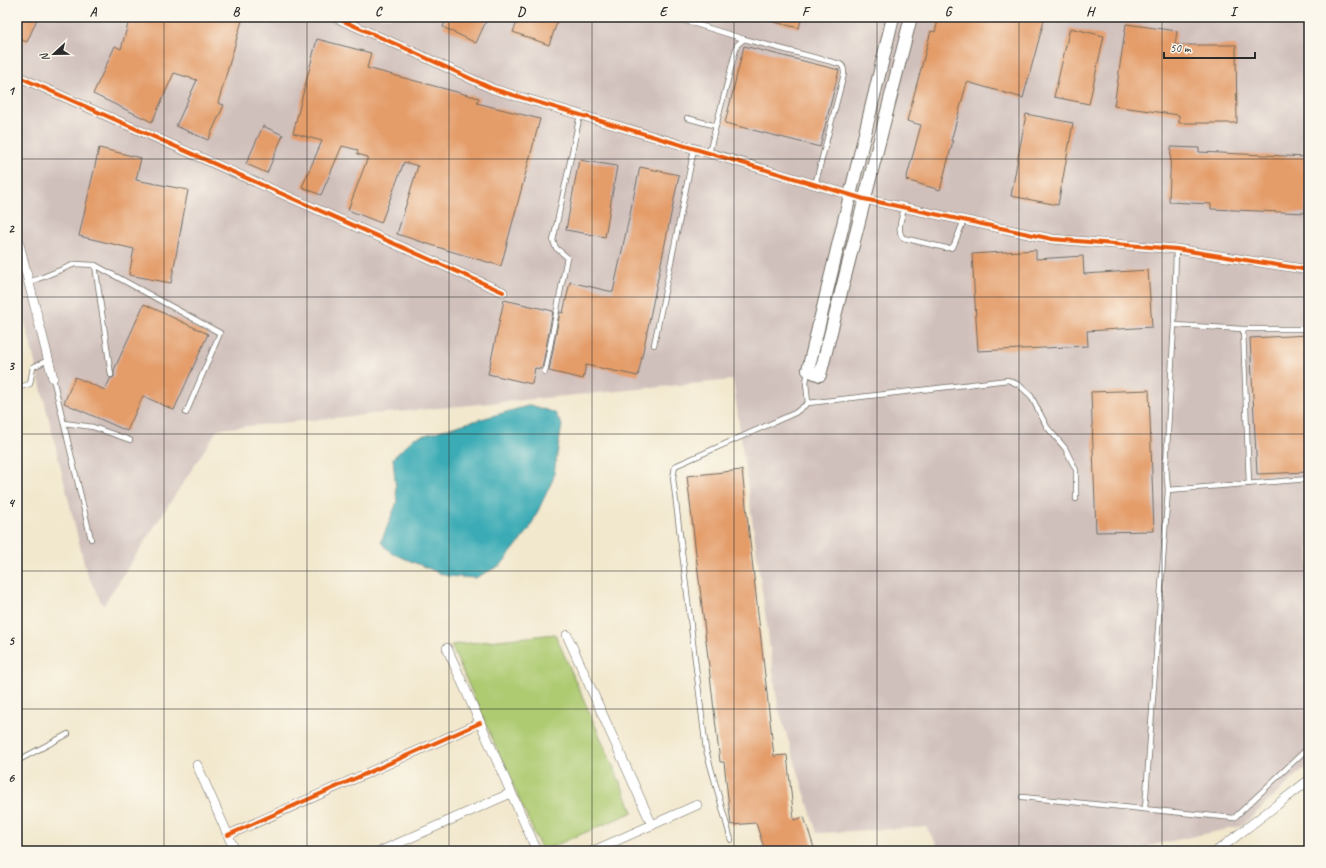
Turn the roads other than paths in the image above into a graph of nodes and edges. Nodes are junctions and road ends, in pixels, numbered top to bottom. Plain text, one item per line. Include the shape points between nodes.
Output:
1 (334, 17) edge
2 (673, 17) edge
3 (893, 17) edge
4 (911, 17) edge
5 (744, 39) junction
6 (17, 76) edge
7 (580, 115) junction
8 (687, 118) dead end
9 (716, 126) junction
10 (694, 149) junction
11 (709, 154) junction
12 (814, 185) junction
13 (850, 195) junction
14 (864, 199) junction
15 (904, 208) junction
16 (964, 220) junction
17 (17, 236) edge
18 (1176, 249) junction
19 (96, 265) junction
20 (1309, 270) edge
21 (29, 282) junction
22 (503, 292) dead end
23 (1174, 326) junction
24 (1243, 329) junction
25 (1309, 330) edge
26 (654, 345) dead end
27 (48, 360) junction
28 (808, 370) junction
29 (545, 372) dead end
30 (111, 374) dead end
31 (53, 378) joint
32 (17, 388) edge
33 (808, 403) junction
34 (186, 412) dead end
35 (64, 423) junction
36 (130, 440) dead end
37 (1309, 479) edge
38 (1249, 484) junction
39 (1168, 490) junction
40 (1076, 499) dead end
41 (91, 539) dead end
42 (567, 635) dead end
43 (447, 648) dead end
44 (480, 723) junction
45 (68, 734) dead end
46 (1309, 747) edge
47 (17, 761) edge
48 (197, 765) dead end
49 (1309, 780) edge
50 (511, 793) junction
51 (1022, 797) dead end
52 (697, 805) dead end
53 (1145, 809) junction
54 (652, 825) junction
55 (228, 836) junction
56 (731, 840) dead end
57 (235, 851) edge
58 (381, 851) edge
59 (536, 851) edge
60 (593, 851) edge
61 (1217, 851) edge

1 - 7 street via 493,89
2 - 5 lane
3 - 13 street
4 - 14 street
5 - 9 lane via 737,45
5 - 12 lane via 842,66 844,74
6 - 22 street
7 - 10 street
7 - 29 lane via 553,242 567,257
8 - 9 lane
9 - 11 lane
10 - 11 street
10 - 26 lane
11 - 12 street
12 - 13 street
13 - 14 street
13 - 28 street
14 - 15 street
14 - 28 street via 820,375
15 - 16 street
15 - 16 lane via 899,229 903,238 946,248 954,245
16 - 18 street via 1052,239
17 - 21 street
18 - 20 street
18 - 23 lane
19 - 21 lane via 75,264
19 - 30 lane
19 - 34 lane via 220,333
21 - 27 street
23 - 24 lane
23 - 39 lane via 1166,466
24 - 25 lane
24 - 38 lane
27 - 31 street
27 - 32 lane via 33,367 30,384
28 - 33 lane
31 - 35 lane
33 - 40 lane via 1008,380 1031,396 1047,427 1065,448 1076,470
33 - 56 lane via 795,413 675,466 673,478 706,750
35 - 36 lane via 93,427
35 - 41 lane
37 - 38 lane
38 - 39 lane
39 - 53 lane
42 - 54 street
43 - 44 street
44 - 50 street
44 - 55 street
45 - 47 lane
46 - 53 lane via 1234,818
48 - 55 street
49 - 61 street
50 - 58 street
50 - 59 street
51 - 53 lane
52 - 54 street
54 - 60 street
55 - 57 street

